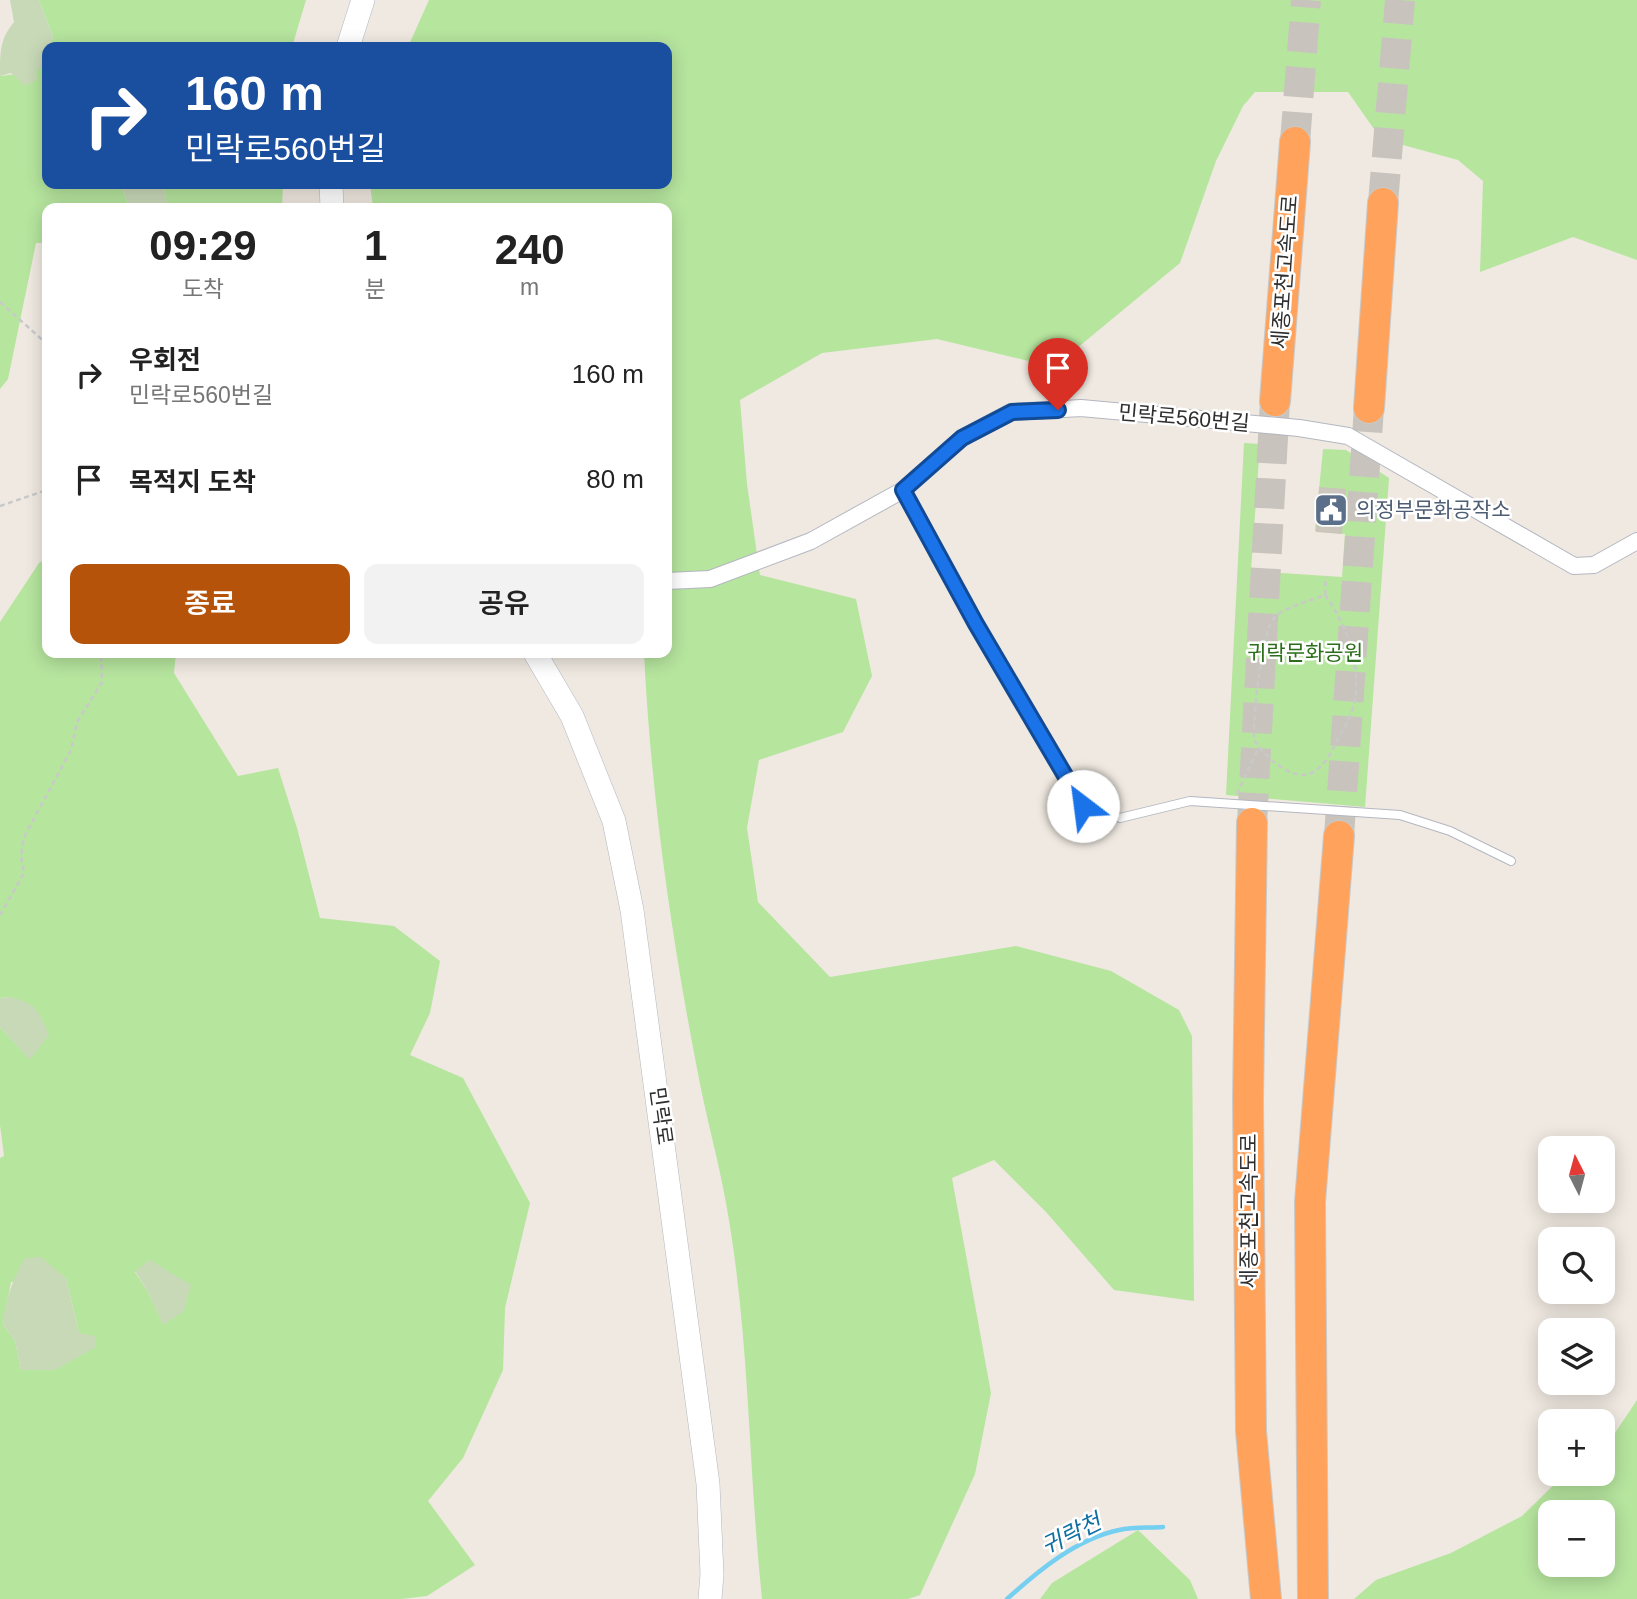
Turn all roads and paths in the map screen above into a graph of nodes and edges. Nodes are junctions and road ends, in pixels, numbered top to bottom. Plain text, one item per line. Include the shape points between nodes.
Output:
1 (363, 0) edge
2 (350, 42) edge
3 (1295, 142) tunnel mouth
4 (1383, 203) tunnel mouth
5 (0, 302) edge
6 (42, 340) edge
7 (1275, 401) tunnel mouth
8 (1369, 408) tunnel mouth
9 (903, 490) junction
10 (42, 492) edge
11 (0, 506) edge
12 (1637, 541) edge
13 (1326, 577) dead end
14 (672, 581) edge
15 (1325, 595) junction
16 (101, 658) edge
17 (538, 658) edge
18 (1259, 747) junction
19 (1243, 813) junction
20 (1339, 836) tunnel mouth
21 (1511, 861) dead end
22 (0, 915) edge
23 (710, 1599) edge
24 (1266, 1599) edge
25 (1313, 1599) edge

1 - 2 main road
3 - 7 highway, 세종포천고속도로
4 - 8 highway
5 - 6 path
9 - 12 street, 민락로560번길 via 962,438 1012,412 1081,408 1348,436 1574,566 1594,565
9 - 14 street, 민락로560번길 via 811,541 710,579
9 - 19 lane via 1083,806 1120,818 1190,801
10 - 11 path
13 - 15 path
15 - 18 path via 1276,616 1268,627 1254,731
15 - 18 path via 1341,617 1355,665 1352,714 1328,758 1310,773 1296,774 1280,766
16 - 22 path via 103,682 77,722 71,750 24,837 24,873
17 - 23 main road, 민락로 via 572,716 614,821 632,910 708,1484
18 - 19 path
19 - 21 lane via 1400,815 1450,831
19 - 24 highway, 세종포천고속도로 via 1251,1431
20 - 25 highway via 1310,1202

